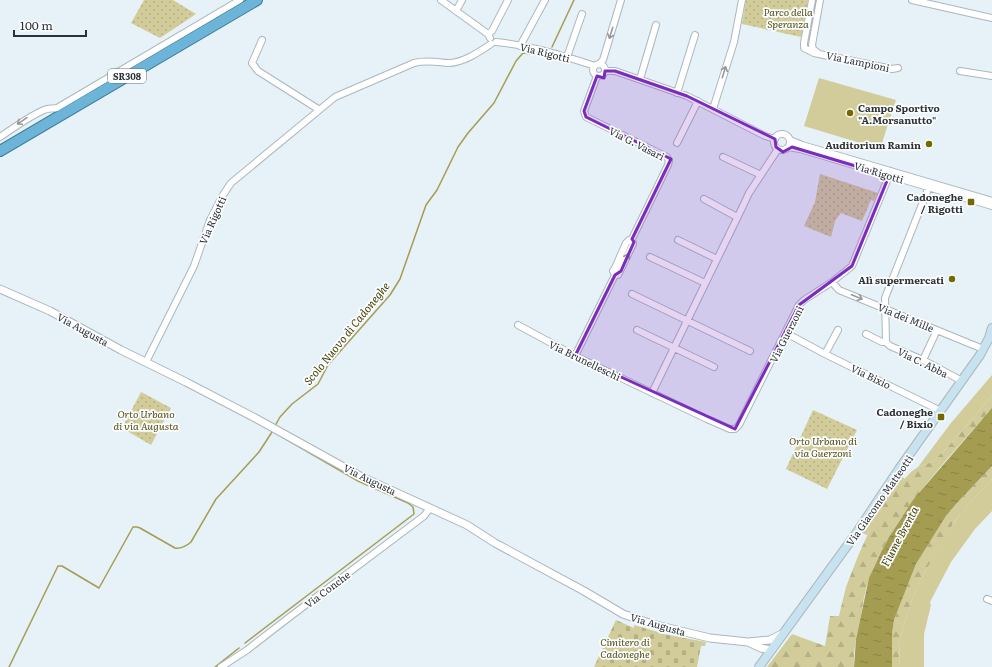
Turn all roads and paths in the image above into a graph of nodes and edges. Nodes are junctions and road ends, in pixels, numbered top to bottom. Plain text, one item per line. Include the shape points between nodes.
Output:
1 (240, 0) edge
2 (441, 0) edge
3 (462, 0) edge
4 (508, 0) edge
5 (544, 0) edge
6 (621, 0) edge
7 (742, 0) edge
8 (812, 0) edge
9 (820, 0) edge
10 (912, 0) edge
11 (257, 1) edge
12 (456, 11) junction
13 (582, 14) dead end
14 (992, 18) edge
15 (656, 25) dead end
16 (695, 35) dead end
17 (491, 39) junction
18 (262, 40) dead end
19 (520, 46) junction
20 (818, 53) junction
21 (567, 57) junction
22 (597, 65) junction
23 (898, 68) dead end
24 (605, 71) junction
25 (960, 71) dead end
26 (597, 76) junction
27 (992, 76) edge
28 (640, 79) junction
29 (677, 93) junction
30 (698, 101) junction
31 (318, 109) junction
32 (713, 109) junction
33 (0, 137) edge
34 (775, 139) junction
35 (790, 140) junction
36 (677, 143) dead end
37 (788, 147) junction
38 (778, 149) junction
39 (0, 151) edge
40 (723, 157) dead end
41 (890, 174) junction
42 (760, 175) junction
43 (929, 185) junction
44 (704, 199) dead end
45 (992, 201) edge
46 (992, 206) edge
47 (737, 217) junction
48 (678, 240) dead end
49 (650, 257) dead end
50 (717, 259) junction
51 (832, 282) junction
52 (705, 283) junction
53 (0, 289) edge
54 (632, 294) dead end
55 (885, 308) junction
56 (688, 320) junction
57 (518, 325) dead end
58 (992, 328) edge
59 (637, 330) dead end
60 (838, 330) dead end
61 (937, 330) junction
62 (786, 333) junction
63 (866, 334) dead end
64 (886, 342) junction
65 (673, 348) junction
66 (983, 349) junction
67 (750, 351) dead end
68 (825, 354) junction
69 (575, 356) junction
70 (923, 360) junction
71 (146, 362) junction
72 (714, 367) dead end
73 (962, 381) junction
74 (652, 392) junction
75 (941, 411) junction
76 (430, 508) junction
77 (784, 633) junction
78 (764, 641) junction
79 (748, 642) junction
80 (761, 648) junction
81 (771, 650) junction
82 (762, 664) edge
83 (221, 667) edge

1 -> 33 street via 57,108 46,109 25,119
2 - 12 street
3 - 12 street
4 - 17 street via 492,31
5 - 19 street
6 -> 22 street via 603,60
32 -> 7 street via 734,42
8 - 20 street via 804,48
9 - 20 street via 812,45
10 - 14 street
11 - 39 highway, SR308
12 - 17 street
13 - 21 street
15 - 28 street
16 - 29 street
17 - 19 street, Via Rigotti
17 - 31 street, Via Rigotti via 471,56 450,63 414,63 335,97
18 - 31 street via 252,63 258,71
19 - 21 street, Via Rigotti
20 - 23 street, Via Lampioni via 892,69
21 - 22 street, Via Rigotti
22 - 24 street via 603,66
22 - 26 street via 593,72
24 - 26 street via 602,76
24 - 28 street, Via Rigotti via 615,71
25 - 27 street
26 - 69 street, Via G. Vasari via 584,111 586,118 667,157 669,161 632,239 632,246 621,271 615,275
28 - 29 street, Via Rigotti
29 - 30 street, Via Rigotti
30 - 32 street, Via Rigotti
30 - 36 street
31 - 71 street, Via Rigotti via 231,183 210,220 194,266
32 - 34 street, Via Rigotti via 764,136
34 - 35 street, Via Rigotti via 784,134
34 - 38 street via 775,146
35 - 37 street
35 - 41 street, Via Rigotti
37 - 38 street, Via Rigotti
37 - 41 street, Via Rigotti
38 - 42 street
40 - 42 street
41 - 43 street, Via Rigotti
41 - 51 street, Via Guerzoni via 852,266
42 - 47 street
43 - 45 street, Via Rigotti
43 - 46 street, Via Rigotti
43 - 55 street via 885,298
44 - 47 street
47 - 50 street
48 - 50 street
49 - 52 street
50 - 52 street
51 -> 55 street, Via dei Mille via 839,290
51 - 62 street, Via Guerzoni via 799,305
52 - 56 street
53 - 71 street, Via Augusta via 39,305
54 - 56 street
55 - 61 street, Via dei Mille
55 - 64 street
56 - 65 street
56 - 67 street
57 - 69 street, Via Brunelleschi
58 - 66 main road, Via Giacomo Matteotti
59 - 65 street
60 - 68 street
61 - 66 street, Via dei Mille
61 - 70 street
62 - 68 street, Via Bixio
62 - 74 street, Via Guerzoni via 735,429 718,424
63 - 64 street, Via C. Abba
64 - 70 street, Via C. Abba
65 - 72 street
65 - 74 street
66 - 73 main road, Via Giacomo Matteotti
68 - 75 street, Via Bixio
69 - 74 street, Via Brunelleschi
70 - 73 street, Via C. Abba
71 - 76 street, Via Augusta via 360,476
73 - 75 main road, Via Giacomo Matteotti
75 - 77 main road, Via Giacomo Matteotti
76 - 79 street, Via Augusta via 467,525 623,614 699,636
76 - 83 street, Via Conche via 424,516
77 - 78 street, Via Augusta
77 - 81 main road, Via Giacomo Matteotti
78 - 79 street, Via Augusta
78 - 81 street
79 - 80 street, Via Augusta
80 - 81 street, Via Augusta
80 - 82 street
81 - 82 main road, Via Giacomo Matteotti

